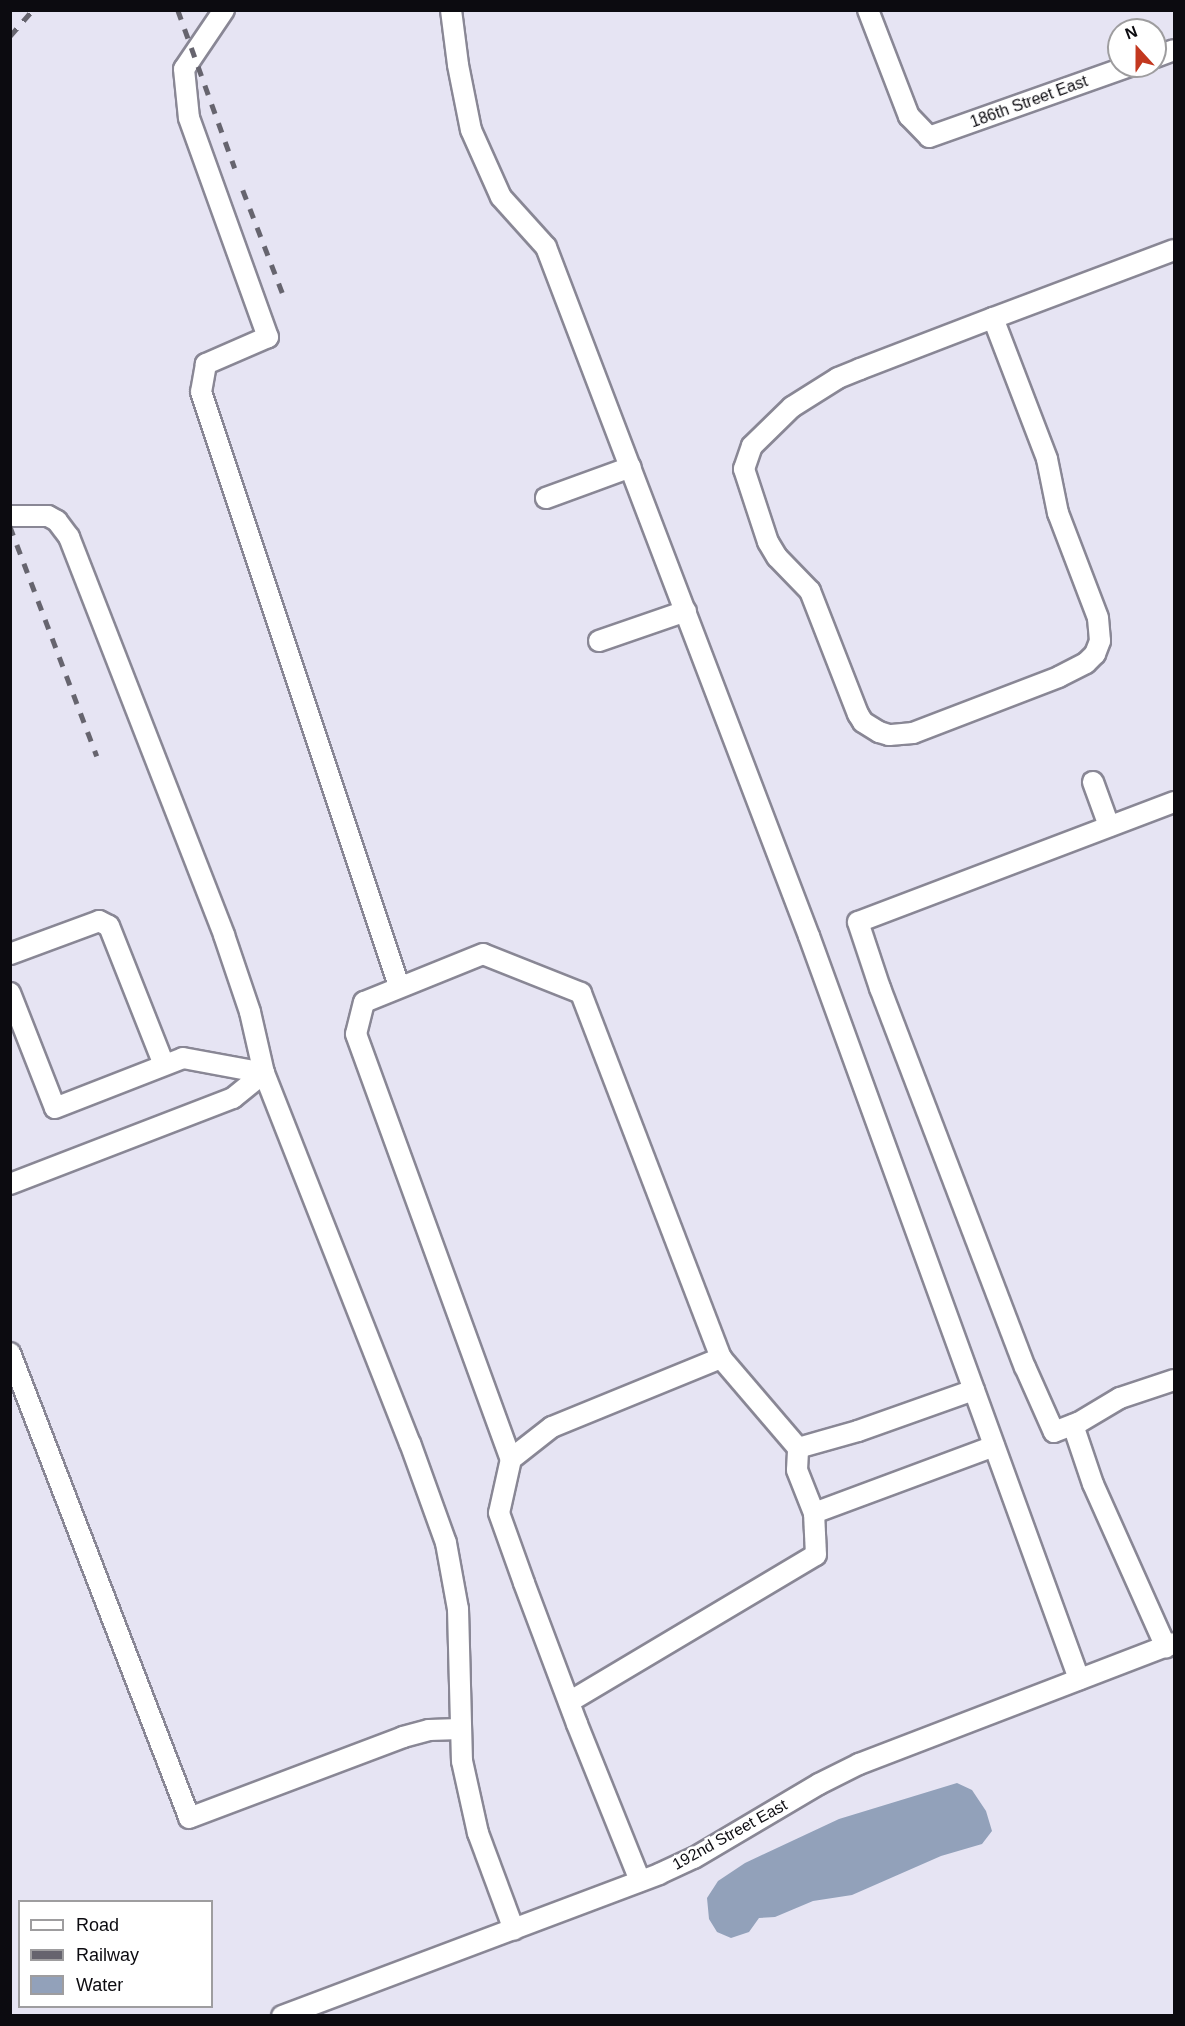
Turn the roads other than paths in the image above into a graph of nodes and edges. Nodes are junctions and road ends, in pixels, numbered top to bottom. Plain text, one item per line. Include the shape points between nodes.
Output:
1 (224, 10) edge
2 (451, 10) edge
3 (868, 10) edge
4 (1107, 74) edge
5 (1174, 250) edge
6 (993, 318) junction
7 (631, 467) junction
8 (546, 498) dead end
9 (10, 516) edge
10 (686, 611) junction
11 (599, 641) dead end
12 (1093, 782) dead end
13 (1174, 802) edge
14 (1109, 826) junction
15 (10, 954) edge
16 (399, 986) junction
17 (10, 993) edge
18 (164, 1065) junction
19 (264, 1072) junction
20 (10, 1184) edge
21 (10, 1353) edge
22 (721, 1358) junction
23 (1174, 1380) edge
24 (974, 1390) junction
25 (1073, 1425) junction
26 (994, 1446) junction
27 (798, 1448) junction
28 (511, 1459) junction
29 (814, 1513) junction
30 (1170, 1645) edge
31 (1079, 1679) junction
32 (569, 1702) junction
33 (460, 1729) junction
34 (640, 1881) junction
35 (514, 1930) junction
36 (282, 2016) edge

1 - 16 street via 184,69 189,118 268,337 206,364 201,392
2 - 7 street via 471,130 501,197 546,247
3 - 4 street, 186th Street East via 909,116 929,137
5 - 6 street
6 - 6 street via 825,384 792,407 761,436 746,457 746,479 768,542 814,597 858,714 872,729 889,735 913,733 1059,677 1086,663 1100,641 1098,618 1058,513 1047,459
7 - 8 street
7 - 10 street
9 - 19 street via 48,516 69,537 224,935 250,1012
10 - 11 street
10 - 24 street
12 - 14 street
13 - 14 street
14 - 25 street via 858,922 1025,1367 1054,1432
15 - 18 street via 99,921 109,926
16 - 22 street via 483,954 581,993
16 - 28 street via 364,1002 356,1034
17 - 18 street via 55,1108
18 - 19 street via 183,1058
19 - 20 street via 233,1098
19 - 33 street via 446,1543 458,1609
21 - 33 street via 189,1818 403,1737 429,1730
22 - 27 street
22 - 28 street via 552,1427
23 - 25 street via 1120,1398
24 - 26 street
24 - 27 street
25 - 30 street via 1093,1484
26 - 29 street
26 - 31 street
27 - 29 street via 797,1470
28 - 32 street via 499,1513
29 - 32 street via 816,1555
30 - 31 street, 192nd Street East
31 - 34 street, 192nd Street East via 859,1764 694,1858
32 - 34 street
33 - 35 street via 462,1761 478,1833
34 - 35 street, 192nd Street East
35 - 36 street, 192nd Street East

